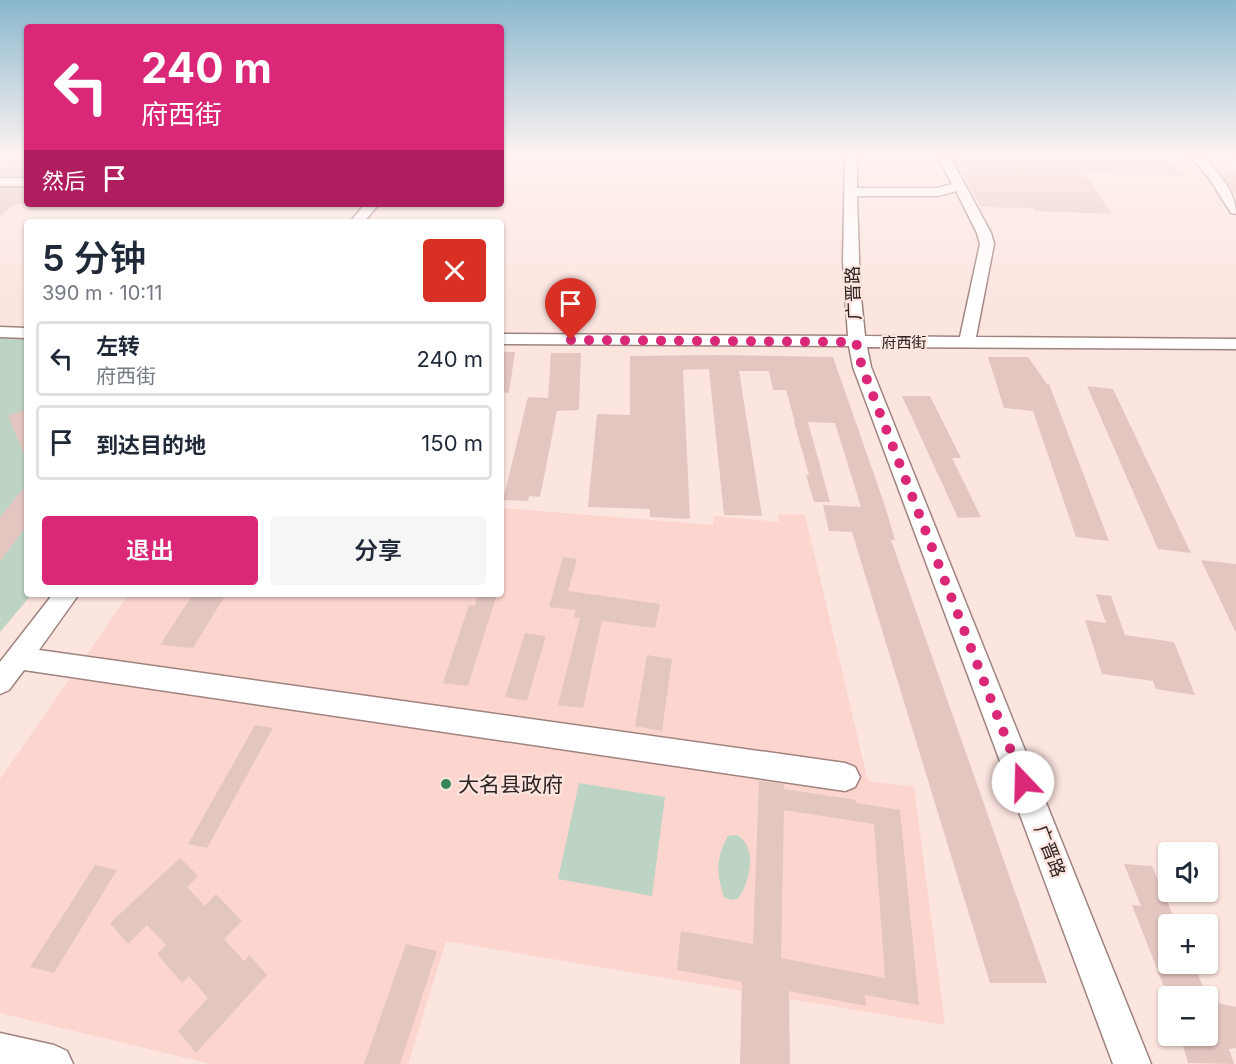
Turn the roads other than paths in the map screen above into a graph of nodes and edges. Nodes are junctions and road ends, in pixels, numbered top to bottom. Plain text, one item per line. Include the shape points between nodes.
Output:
1 (852, 205) edge
2 (969, 205) edge
3 (370, 207) edge
4 (380, 207) edge
5 (360, 219) edge
6 (370, 219) edge
7 (0, 332) edge
8 (24, 333) edge
9 (504, 339) edge
10 (856, 342) junction
11 (967, 342) junction
12 (1234, 347) edge
13 (47, 597) edge
14 (65, 597) edge
15 (9, 657) edge
16 (0, 682) edge
17 (845, 777) dead end
18 (0, 1052) edge
19 (54, 1064) edge
20 (1132, 1064) edge

1 - 10 street, 广晋路
2 - 11 street via 987,244
3 - 5 street
4 - 6 street
7 - 8 street
9 - 10 street, 府西街
10 - 11 street, 府西街
10 - 20 street, 广晋路 via 862,367
11 - 12 street, 府西街
13 - 15 street
14 - 15 street
15 - 16 street
15 - 17 street
18 - 19 street

